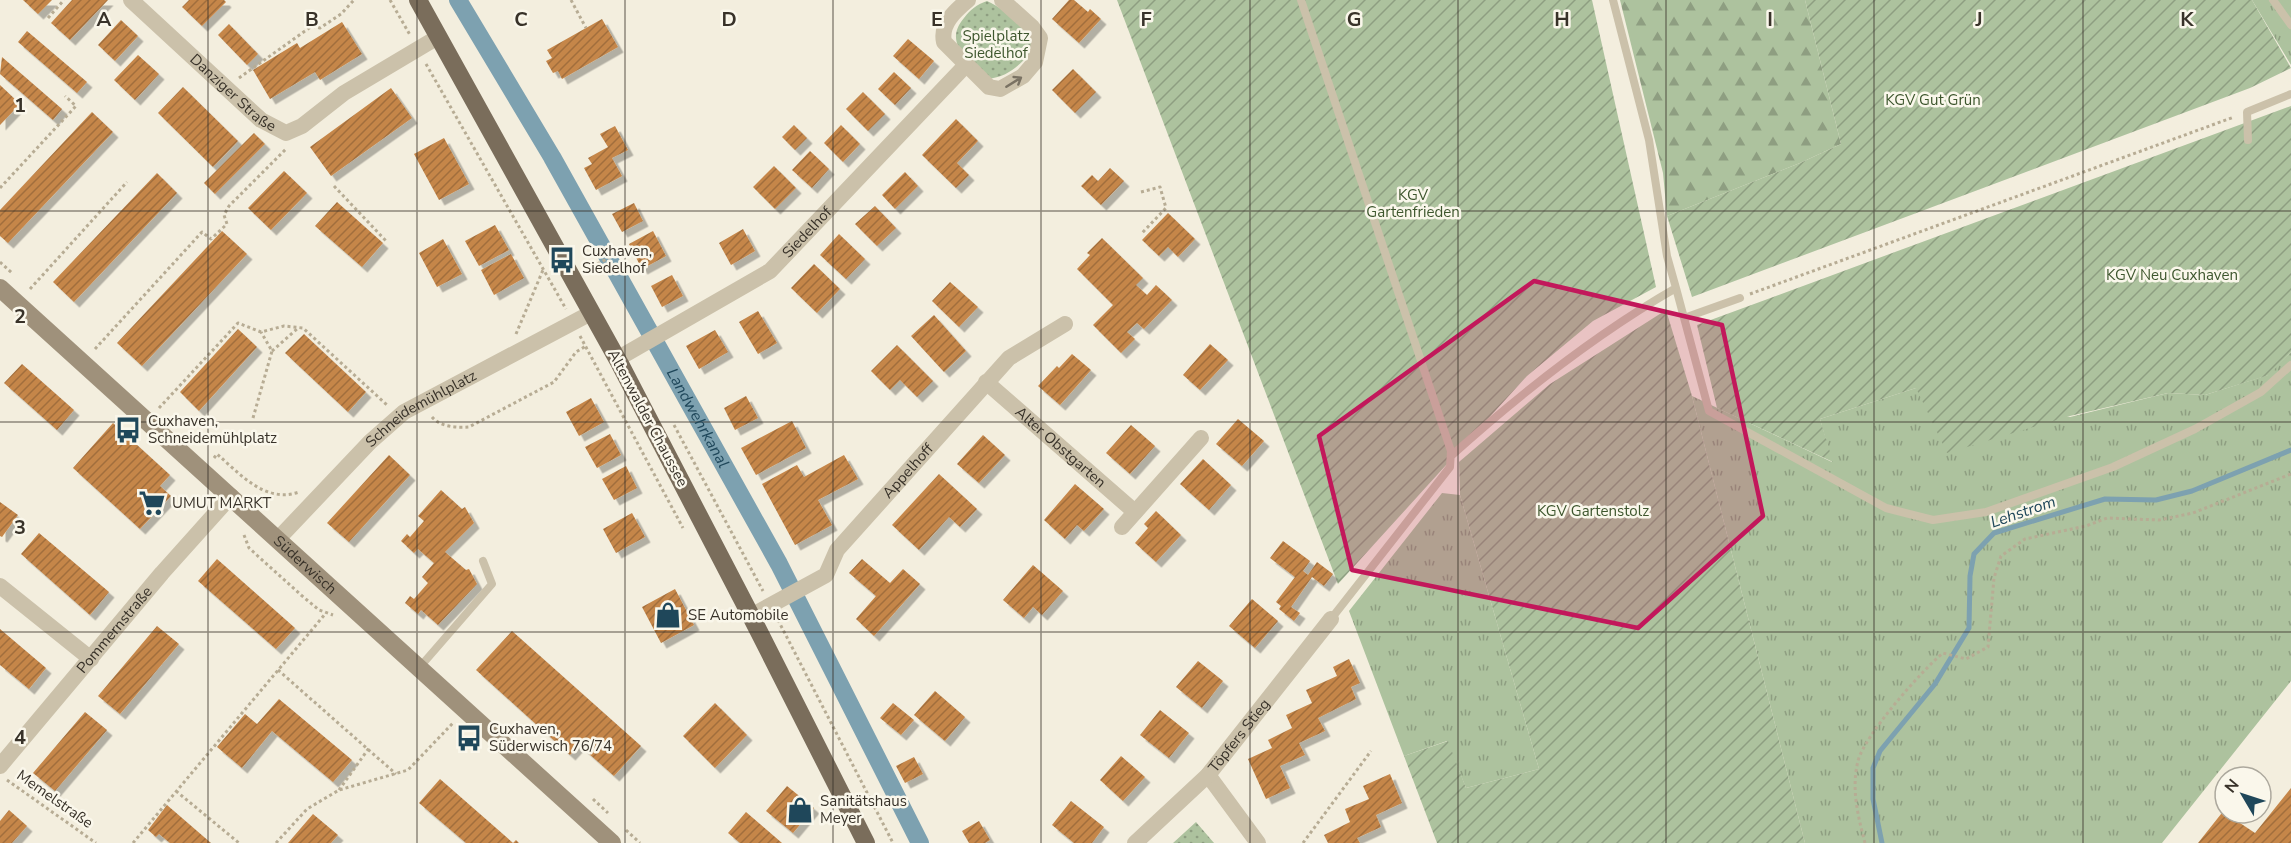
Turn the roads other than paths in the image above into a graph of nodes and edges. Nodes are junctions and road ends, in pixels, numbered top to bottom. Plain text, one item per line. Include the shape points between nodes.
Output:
1 (130, 0) edge
2 (418, 0) edge
3 (968, 0) edge
4 (1002, 0) edge
5 (1301, 0) edge
6 (1613, 0) edge
7 (2274, 0) edge
8 (2291, 25) edge
9 (438, 38) junction
10 (965, 66) junction
11 (2291, 94) edge
12 (2248, 140) dead end
13 (0, 288) edge
14 (1676, 288) junction
15 (1740, 297) road end
16 (591, 313) junction
17 (1684, 318) junction
18 (1065, 324) dead end
19 (616, 358) junction
20 (2291, 365) edge
21 (986, 382) junction
22 (1201, 438) dead end
23 (1451, 456) junction
24 (231, 496) junction
25 (1135, 512) junction
26 (1122, 527) dead end
27 (278, 539) junction
28 (483, 561) dead end
29 (0, 586) edge
30 (751, 616) junction
31 (1331, 619) joint
32 (91, 659) junction
33 (419, 668) junction
34 (0, 766) edge
35 (1208, 775) junction
36 (612, 843) edge
37 (866, 843) edge
38 (1135, 843) edge
39 (1258, 843) edge

1 - 9 street, Danziger Straße via 261,120 286,133 302,126 344,93
2 - 9 main road, Altenwalder Chaussee
3 - 10 street via 948,20 942,33 944,42
10 -> 4 street via 989,87 1000,89 1023,76 1035,62 1040,39
5 - 23 lane
6 - 14 lane via 1649,140 1667,256
7 - 8 lane
9 - 16 main road, Altenwalder Chaussee
10 - 19 street, Siedelhof via 770,271
11 - 12 lane via 2247,112
13 - 24 street, Süderwisch
14 - 17 lane
14 - 23 lane via 1622,319 1536,383
15 - 17 lane
16 - 19 main road, Altenwalder Chaussee
16 - 27 street, Schneidemühlplatz via 399,417 369,442
17 - 20 lane via 1709,411 1886,508 1933,520 1986,512 2113,468 2261,392
18 - 21 street, Appelhoff via 1009,358
19 - 30 main road, Altenwalder Chaussee
21 - 25 street, Alter Obstgarten
21 - 30 street, Appelhoff via 837,550 826,574
22 - 25 street
23 - 31 lane via 1450,467
24 - 27 street, Süderwisch
24 - 32 street, Pommernstraße
25 - 26 street
27 - 33 street, Süderwisch
28 - 33 lane via 492,584
29 - 32 street
30 - 37 main road, Altenwalder Chaussee
31 - 35 street, Töpfers Stieg
32 - 34 street, Pommernstraße
33 - 36 street, Süderwisch
35 - 38 street, Töpfers Stieg
35 - 39 street

